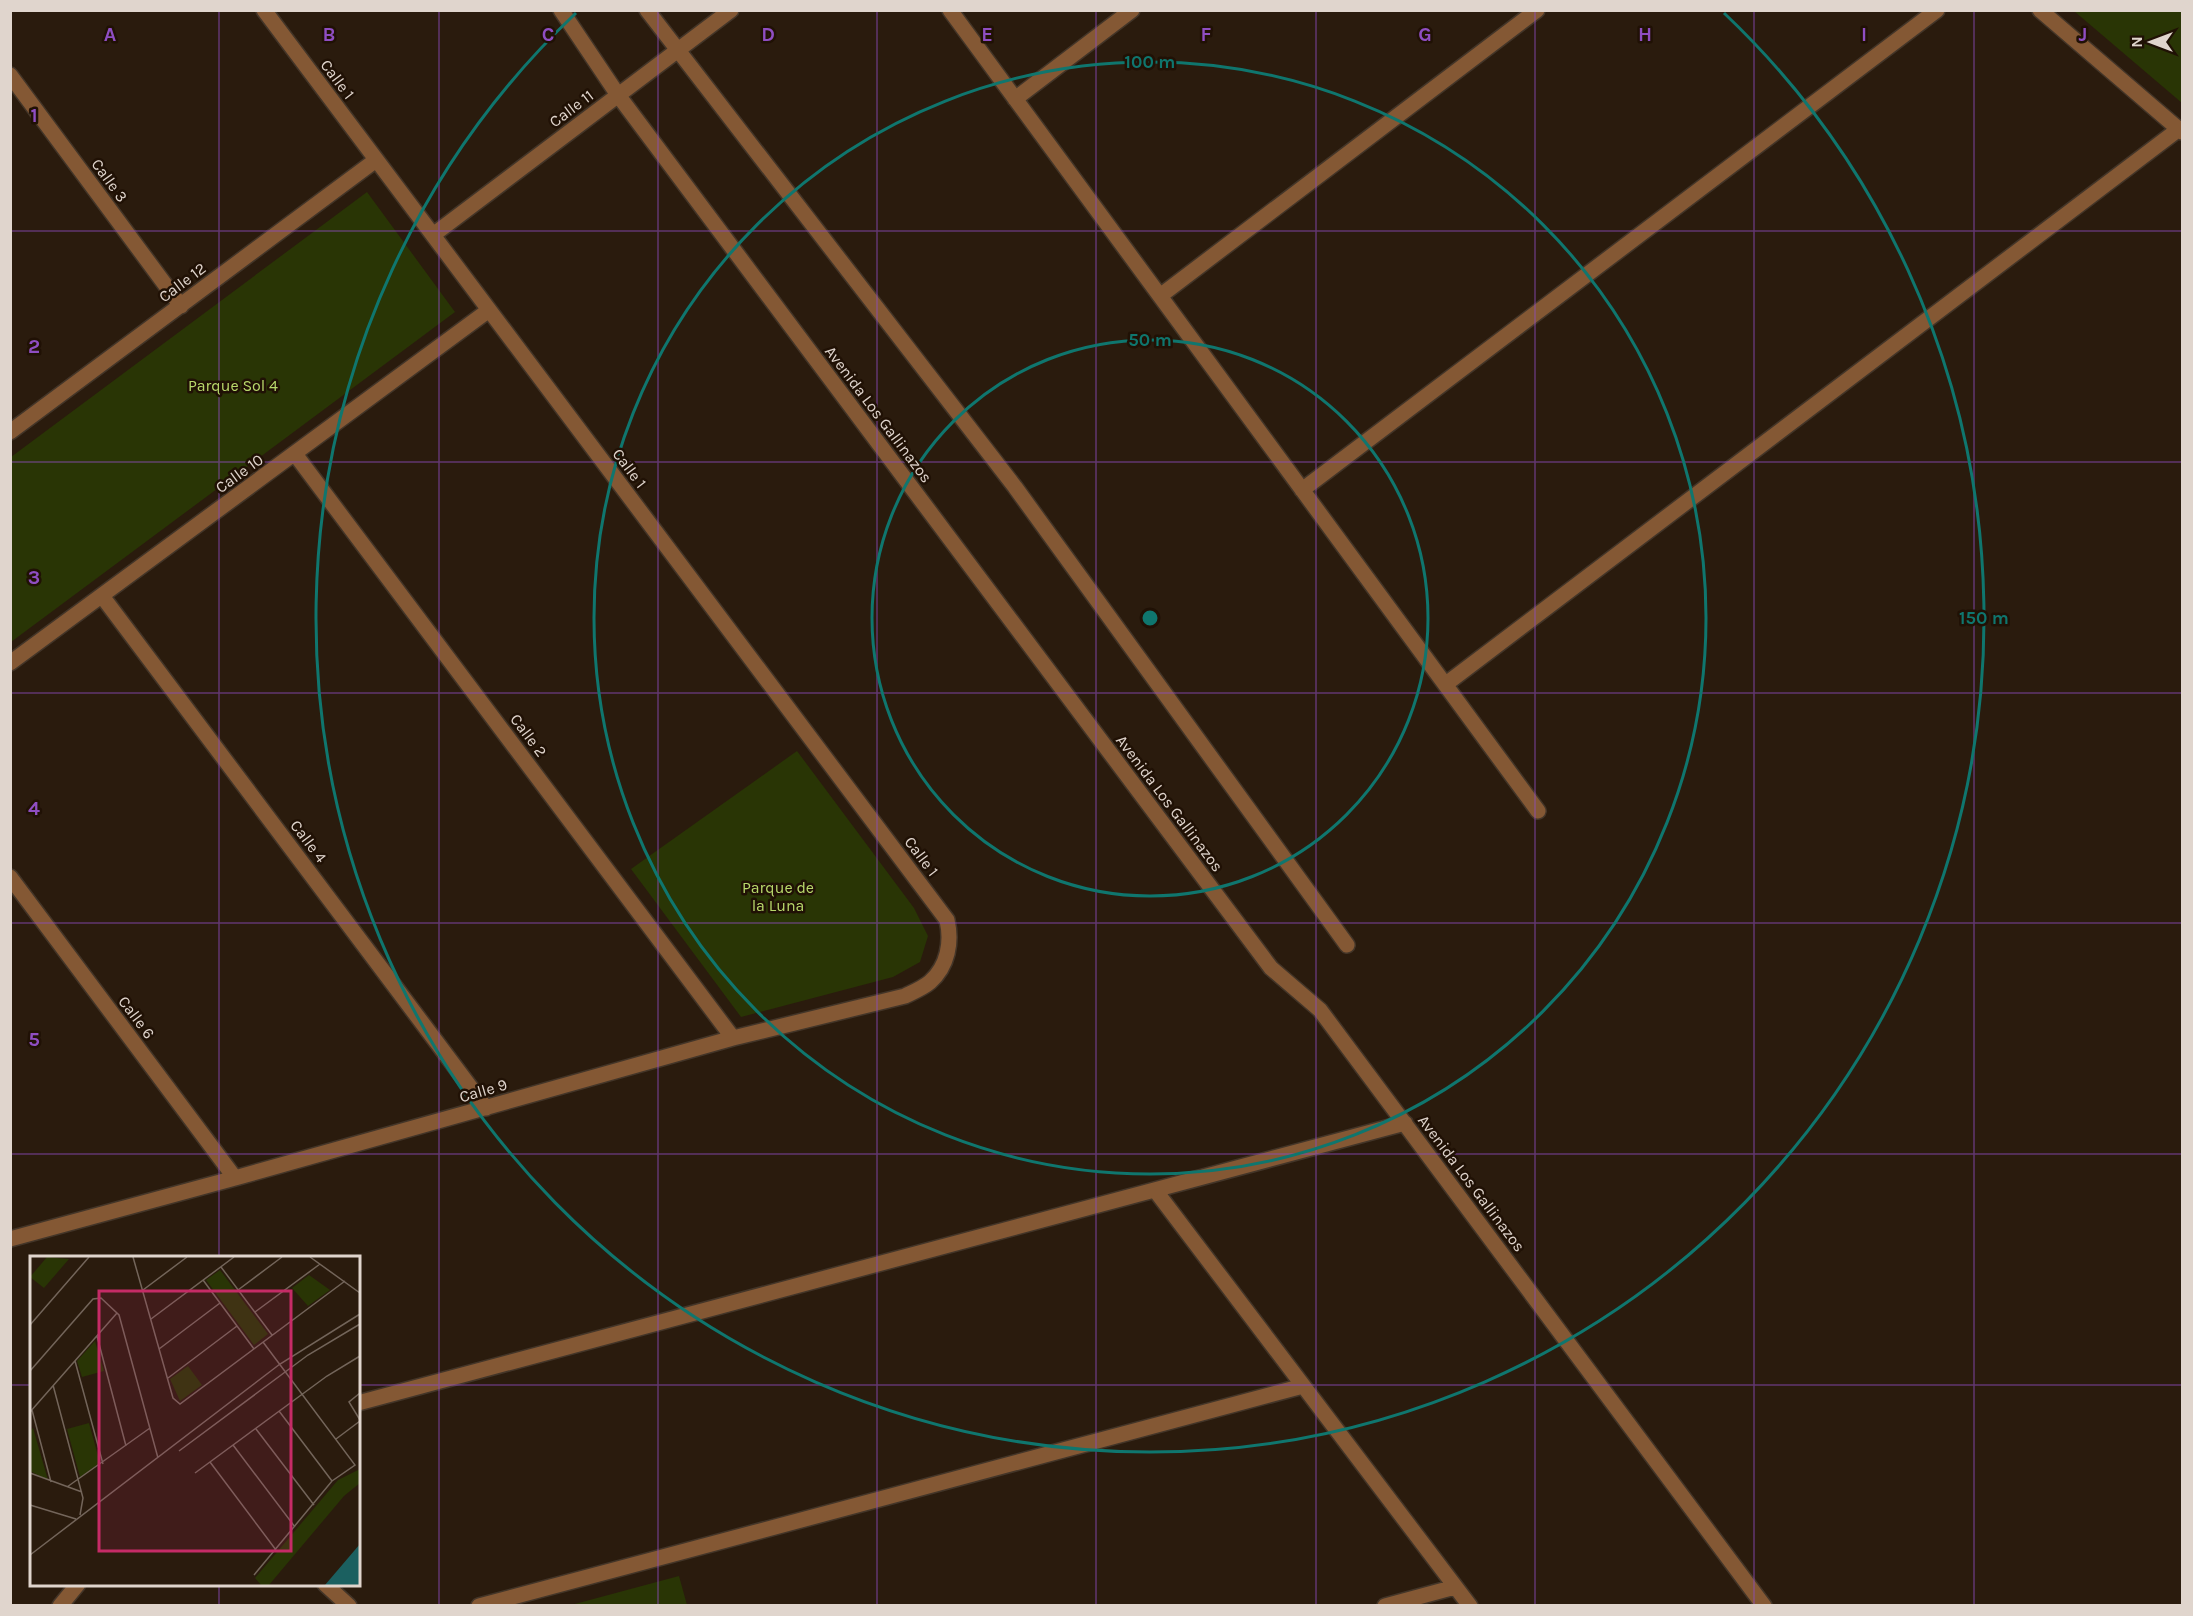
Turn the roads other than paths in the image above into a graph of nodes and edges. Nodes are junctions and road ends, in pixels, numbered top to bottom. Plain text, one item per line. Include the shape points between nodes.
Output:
1 (264, 10) edge
2 (561, 10) edge
3 (647, 10) edge
4 (731, 10) edge
5 (950, 10) edge
6 (1132, 10) edge
7 (1538, 10) edge
8 (1937, 10) edge
9 (2040, 10) edge
10 (677, 51) junction
11 (10, 75) edge
12 (618, 95) junction
13 (1015, 99) junction
14 (2181, 131) edge
15 (376, 160) junction
16 (433, 235) junction
17 (1160, 296) junction
18 (181, 306) junction
19 (489, 310) junction
20 (10, 432) edge
21 (295, 454) junction
22 (1302, 490) junction
23 (102, 596) junction
24 (10, 663) edge
25 (1446, 684) junction
26 (1538, 811) dead end
27 (10, 877) edge
28 (1347, 945) dead end
29 (948, 953) joint
30 (733, 1038) junction
31 (486, 1107) junction
32 (1405, 1123) junction
33 (235, 1178) junction
34 (1155, 1191) junction
35 (10, 1239) edge
36 (1303, 1386) junction
37 (360, 1402) edge
38 (76, 1586) edge
39 (327, 1586) edge
40 (1455, 1587) junction
41 (60, 1605) edge
42 (349, 1605) edge
43 (479, 1605) edge
44 (1385, 1605) edge
45 (1470, 1605) edge
46 (1764, 1605) edge

1 - 15 street, Calle 1
2 - 12 street, Avenida Los Gallinazos
3 - 10 street
4 - 10 street, Calle 11
5 - 13 street
6 - 13 street
7 - 17 street
8 - 22 street
9 - 14 street
10 - 12 street, Calle 11
10 - 28 street via 1015,487
11 - 18 street, Calle 3
12 - 16 street, Calle 11
12 - 32 street, Avenida Los Gallinazos via 1271,968 1320,1010
13 - 17 street
14 - 25 street
15 - 16 street, Calle 1
15 - 18 street, Calle 12
16 - 19 street, Calle 1
17 - 22 street
18 - 20 street, Calle 12
19 - 21 street, Calle 10
19 - 29 street, Calle 1 via 947,920 951,934
21 - 23 street, Calle 10
21 - 30 street, Calle 2
22 - 25 street
23 - 24 street, Calle 10
23 - 31 street, Calle 4
25 - 26 street
27 - 33 street, Calle 6
29 - 30 street, Calle 9 via 930,982 905,996
30 - 31 street, Calle 9
31 - 33 street, Calle 9
32 - 34 street
32 - 46 street, Avenida Los Gallinazos
33 - 35 street, Calle 9
34 - 36 street
34 - 37 street
36 - 40 street
36 - 43 street
38 - 41 street
39 - 42 street
40 - 44 street
40 - 45 street

